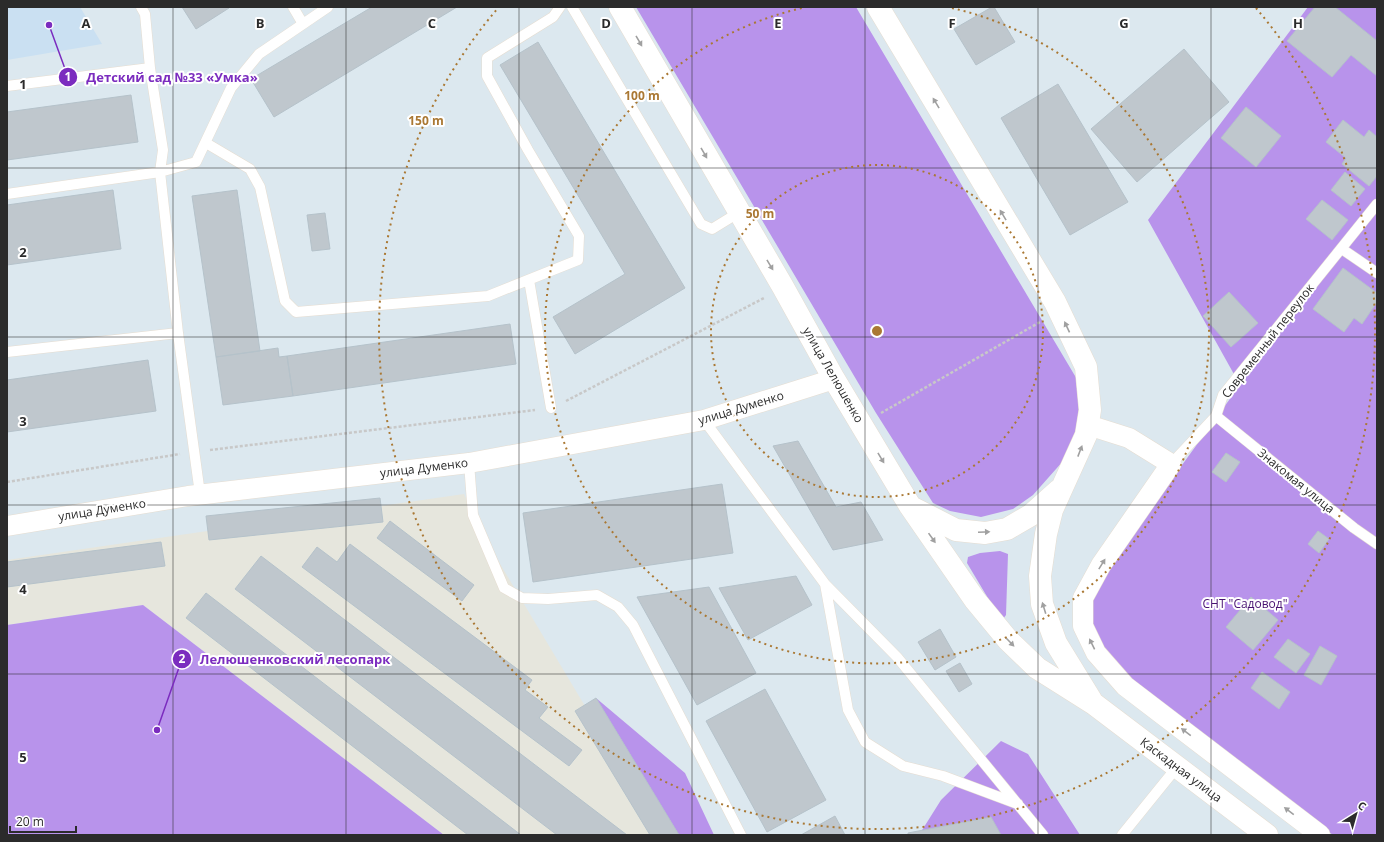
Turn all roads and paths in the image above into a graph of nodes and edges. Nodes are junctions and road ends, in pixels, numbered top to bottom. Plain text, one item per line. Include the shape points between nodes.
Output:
1 (141, 7) edge
2 (293, 7) edge
3 (328, 7) edge
4 (560, 7) edge
5 (572, 7) edge
6 (620, 7) edge
7 (878, 7) edge
8 (303, 24) junction
9 (150, 68) junction
10 (7, 86) edge
11 (206, 143) junction
12 (160, 172) junction
13 (7, 194) edge
14 (1377, 204) edge
15 (738, 213) junction
16 (1342, 249) junction
17 (1377, 273) edge
18 (529, 280) junction
19 (784, 287) junction
20 (1059, 311) junction
21 (178, 333) junction
22 (7, 352) edge
23 (834, 379) junction
24 (551, 408) junction
25 (1216, 416) junction
26 (704, 420) junction
27 (861, 424) junction
28 (1088, 425) junction
29 (195, 452) junction
30 (470, 463) junction
31 (1171, 464) junction
32 (7, 482) edge
33 (1062, 486) junction
34 (200, 494) junction
35 (910, 506) junction
36 (7, 526) edge
37 (1377, 544) edge
38 (825, 584) junction
39 (1094, 704) junction
40 (1177, 767) junction
41 (1020, 805) junction
42 (741, 835) edge
43 (1043, 835) edge
44 (1122, 835) edge
45 (1267, 835) edge
46 (1320, 835) edge

1 - 9 lane via 145,14
2 - 8 lane
3 - 8 lane
4 - 18 lane via 553,16 487,58 487,76 579,236 578,260
5 - 15 lane via 701,224 712,229
6 -> 15 street, улица Лелюшенко
20 -> 7 street
8 - 11 lane via 259,54 231,88
9 - 10 lane
9 - 12 lane via 163,150
11 - 12 lane via 196,162
11 - 18 lane via 250,169 260,187 284,301 296,312 488,296
12 - 13 lane
12 - 21 lane
14 - 16 lane, Современный переулок
15 -> 19 street, улица Лелюшенко
16 - 17 lane
16 - 25 lane, Современный переулок via 1222,395
18 - 24 lane
19 - 23 street, улица Лелюшенко
19 - 24 path
20 - 27 path
28 -> 20 street via 1090,410 1086,367
21 - 22 lane
21 - 29 lane
23 - 26 street, улица Думенко
23 - 27 street, улица Лелюшенко
24 - 29 path
25 - 31 lane, Современный переулок
25 - 37 lane, Знакомая улица
26 - 30 street, улица Думенко
26 - 38 lane
27 -> 35 street, улица Лелюшенко
28 - 31 street via 1129,438
33 -> 28 street via 1076,460
29 - 32 path
29 - 34 lane
30 - 34 street, улица Думенко
30 - 42 lane via 473,515 504,588 522,598 548,599 597,595 618,607 633,625
46 -> 31 street, Современный переулок via 1125,686 1096,653 1083,626 1083,598 1101,565
35 -> 33 street via 956,530 985,533 1007,529 1031,515
39 -> 33 street via 1056,643 1042,604 1040,576 1046,534
34 - 36 street, улица Думенко
35 -> 39 street, улица Лелюшенко via 975,600 1008,640 1036,668
38 - 41 lane via 897,656
38 - 41 lane via 848,710 865,742 903,766 943,776
39 - 40 street, Каскадная улица
40 - 44 lane
40 - 45 street, Каскадная улица
41 - 43 lane

